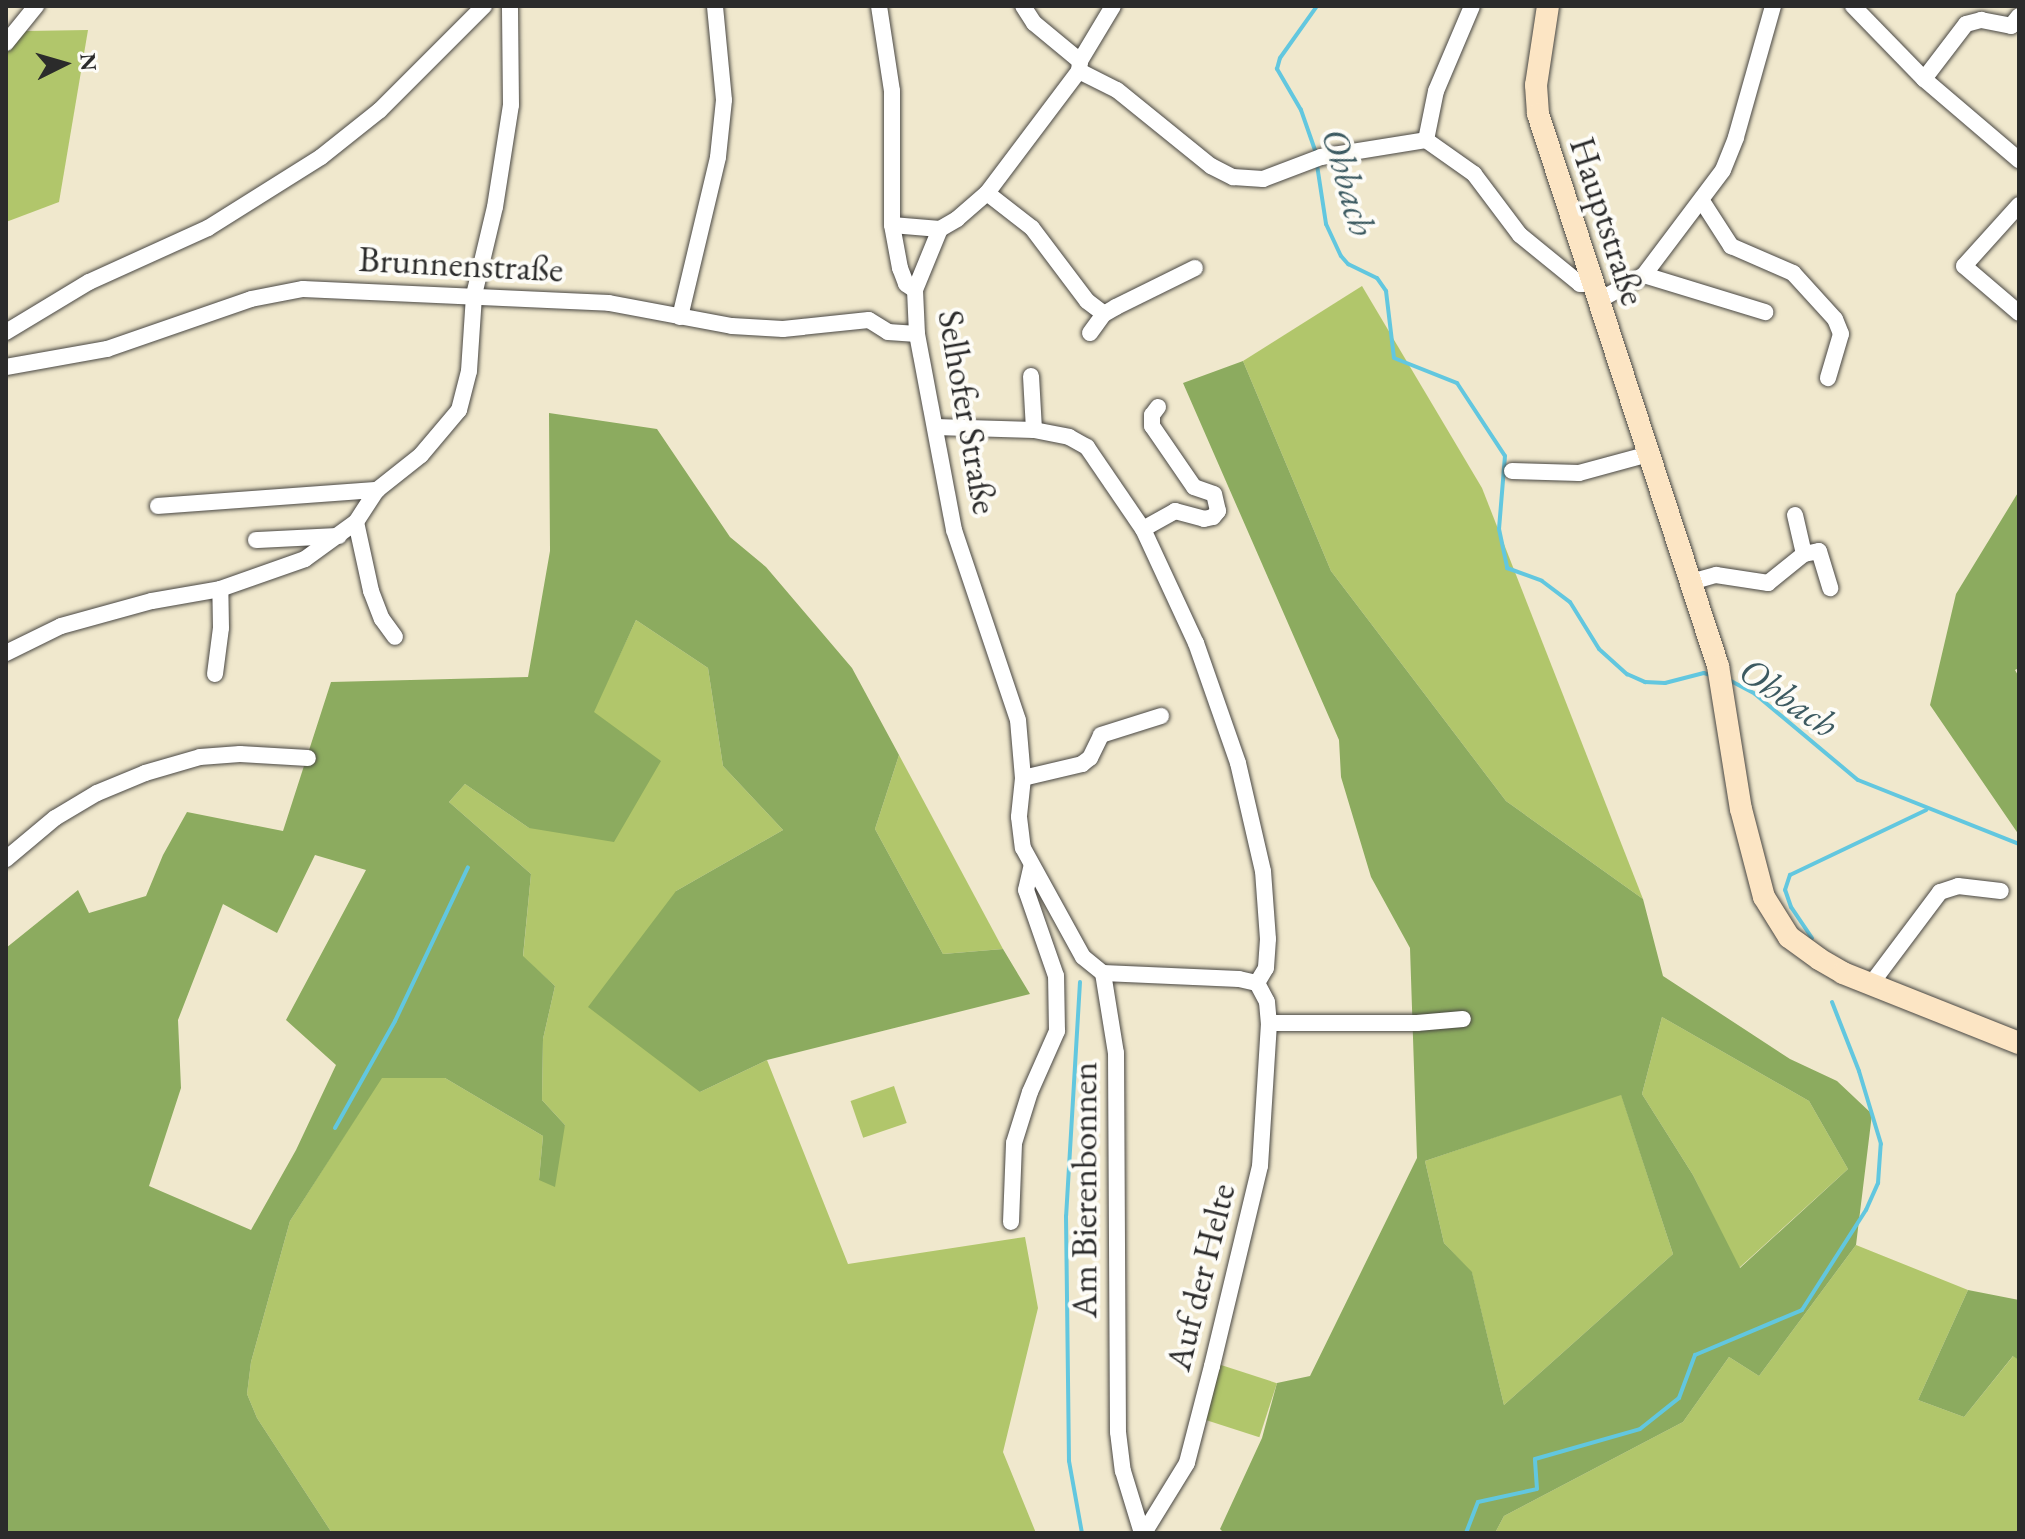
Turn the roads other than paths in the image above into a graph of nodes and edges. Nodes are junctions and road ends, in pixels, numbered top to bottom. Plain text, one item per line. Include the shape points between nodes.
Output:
1 (36, 6) edge
2 (484, 6) edge
3 (510, 6) edge
4 (715, 6) edge
5 (879, 6) edge
6 (1023, 6) edge
7 (1113, 6) edge
8 (1472, 6) edge
9 (1548, 6) edge
10 (1773, 6) edge
11 (1853, 6) edge
12 (2019, 16) edge
13 (6, 43) edge
14 (1080, 66) junction
15 (1924, 79) junction
16 (1426, 140) junction
17 (2019, 160) edge
18 (987, 193) junction
19 (1702, 201) junction
20 (2019, 205) edge
21 (892, 225) junction
22 (940, 229) junction
23 (1195, 268) dead end
24 (1644, 275) junction
25 (915, 290) junction
26 (1595, 292) junction
27 (474, 295) junction
28 (1765, 312) dead end
29 (2019, 313) edge
30 (1104, 314) junction
31 (680, 317) junction
32 (6, 332) edge
33 (1090, 333) dead end
34 (917, 334) junction
35 (6, 367) edge
36 (1031, 376) dead end
37 (1828, 378) dead end
38 (1158, 407) dead end
39 (935, 427) junction
40 (1034, 430) junction
41 (1649, 454) junction
42 (1512, 471) dead end
43 (377, 490) junction
44 (158, 506) dead end
45 (1795, 515) dead end
46 (356, 522) junction
47 (1143, 529) junction
48 (341, 536) junction
49 (256, 540) dead end
50 (1804, 554) junction
51 (1691, 582) junction
52 (1830, 588) dead end
53 (220, 589) junction
54 (395, 637) dead end
55 (6, 653) edge
56 (215, 674) dead end
57 (1161, 716) dead end
58 (308, 758) dead end
59 (1023, 778) junction
60 (6, 859) edge
61 (1031, 868) junction
62 (2001, 891) dead end
63 (1103, 973) junction
64 (1257, 983) junction
65 (1871, 984) junction
66 (1463, 1019) dead end
67 (1269, 1023) junction
68 (2019, 1043) edge
69 (1011, 1222) dead end
70 (1143, 1533) edge

1 - 13 street
2 - 32 street via 380,110 321,157 208,228 89,282
3 - 27 street via 511,105
4 - 31 street via 724,100 718,157
5 - 21 street, Selhofer Straße via 892,91
6 - 14 street
7 - 14 street
8 - 16 street via 1436,91
9 - 26 main road, Hauptstraße via 1536,85 1538,114
10 - 19 street via 1736,137 1723,170
11 - 15 street
12 - 15 street via 2011,26 1981,20 1966,24
14 - 16 street via 1211,166 1233,177 1263,179 1316,158
14 - 18 street
15 - 17 street
16 - 26 street via 1474,174 1520,235
18 - 22 street
18 - 30 street via 1032,228 1087,301
19 - 24 street
19 - 37 street via 1731,246 1793,273 1835,319 1841,334
20 - 29 street via 1964,266
21 - 22 street
21 - 25 street, Selhofer Straße via 900,268 906,284
22 - 25 street
23 - 30 street
24 - 26 street
24 - 28 street
25 - 34 street, Selhofer Straße
26 - 41 main road, Hauptstraße
27 - 31 street, Brunnenstraße via 609,303
27 - 35 street, Brunnenstraße via 303,289 273,294 107,349
27 - 43 street via 469,371 459,410 421,455
30 - 33 street
31 - 34 street, Brunnenstraße via 783,329 869,320 888,332
34 - 39 street, Selhofer Straße
36 - 40 street
38 - 47 street via 1152,426 1194,487 1214,494 1218,511 1204,519 1175,511
39 - 40 street
39 - 59 street, Selhofer Straße via 954,530 1018,720
40 - 47 street via 1069,437 1087,447
41 - 42 street via 1579,473
41 - 51 main road, Hauptstraße
43 - 44 street
43 - 46 street
45 - 50 street
46 - 48 street
46 - 54 street via 371,591
47 - 64 street via 1218,700 1238,763 1263,871 1268,939 1266,968
48 - 49 street
48 - 53 street via 305,559
50 - 51 street via 1768,583 1716,575
50 - 52 street via 1819,551
51 - 65 main road, Hauptstraße via 1724,689 1741,809 1770,909 1789,937 1819,959
53 - 55 street via 76,622
53 - 56 street
57 - 59 street via 1101,735 1082,764
58 - 60 street via 200,757 145,773 55,818
59 - 61 street, Selhofer Straße via 1019,817
61 - 63 street via 1083,957
61 - 69 street, Selhofer Straße via 1026,890 1056,976 1059,1002 1054,1041 1014,1143
62 - 65 street via 1958,886 1940,892
63 - 64 street
63 - 70 street, Am Bierenbonnen via 1116,1053 1118,1432 1123,1471
64 - 67 street, Auf der Helte via 1267,1002
65 - 68 main road, Hauptstraße
66 - 67 street
67 - 70 street, Auf der Helte via 1260,1166 1212,1366 1187,1463

